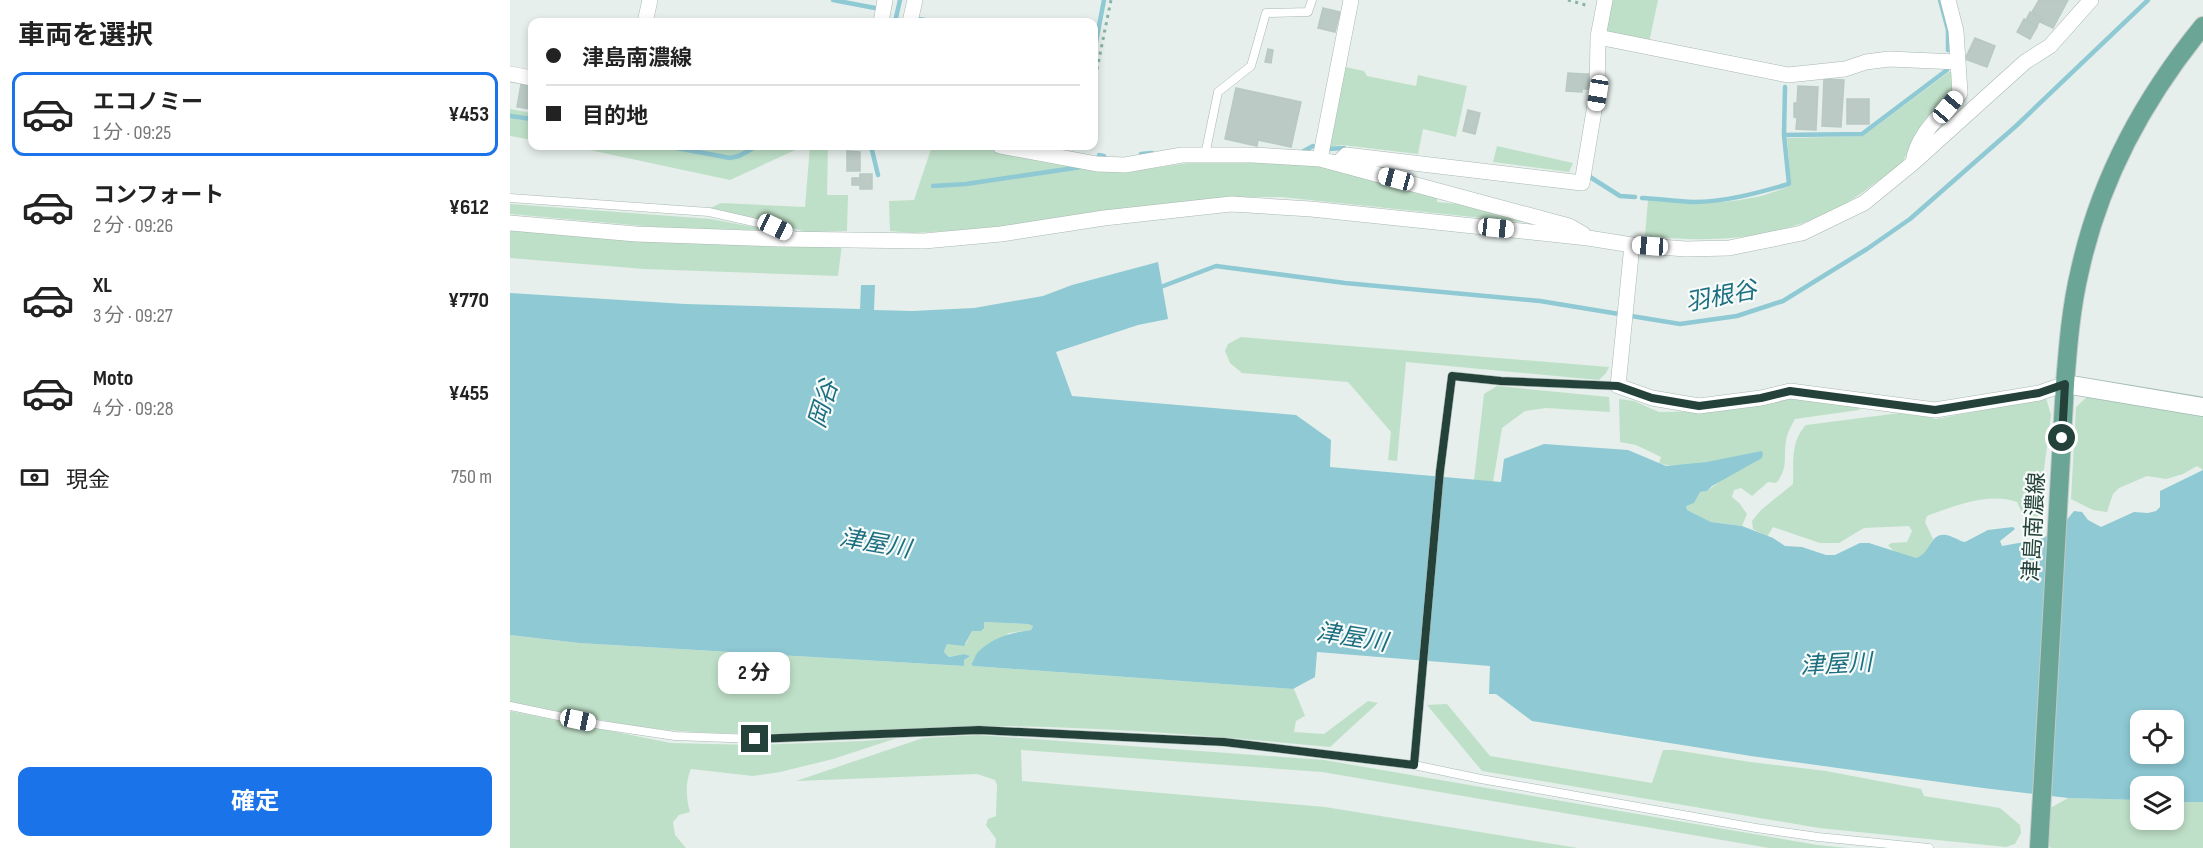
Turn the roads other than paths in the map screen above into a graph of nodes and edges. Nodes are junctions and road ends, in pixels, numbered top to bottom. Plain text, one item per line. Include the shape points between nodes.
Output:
1 (650, 0) edge
2 (885, 0) edge
3 (915, 0) edge
4 (1312, 0) edge
5 (1351, 0) edge
6 (1948, 0) edge
7 (2091, 0) edge
8 (1604, 4) edge
9 (646, 18) edge
10 (882, 18) edge
11 (911, 18) edge
12 (2203, 26) edge
13 (1598, 37) junction
14 (1957, 62) junction
15 (510, 74) edge
16 (528, 77) edge
17 (1047, 150) edge
18 (1205, 155) junction
19 (1320, 159) junction
20 (1338, 163) junction
21 (1913, 164) junction
22 (510, 198) edge
23 (510, 222) edge
24 (1588, 238) junction
25 (800, 239) junction
26 (1631, 253) junction
27 (2065, 384) junction
28 (1618, 386) junction
29 (2203, 407) edge
30 (510, 706) edge
31 (1414, 765) junction
32 (2039, 847) edge
33 (1929, 848) edge

1 - 9 street
2 - 10 street
3 - 11 street
4 - 18 lane via 1308,12 1266,13 1251,66 1218,92
5 - 19 street
6 - 14 street via 1956,31
7 - 21 street via 2050,46 2025,62
8 - 13 street
12 - 27 main road, 津島南濃線 via 2140,115 2117,160 2079,271
13 - 14 street via 1788,75 1889,59
13 - 20 street via 1598,93 1582,183 1346,155
14 - 21 street via 1960,93 1923,136 1914,152
15 - 16 street
17 - 18 street via 1097,164 1125,165
18 - 19 street
19 - 20 street
20 - 24 street via 1569,226
21 - 26 street via 1864,203 1802,233 1729,248
22 - 25 lane via 709,212 775,227
23 - 25 street via 636,234
24 - 25 street via 1231,204 924,241
24 - 26 street
26 - 28 street
27 - 28 street via 2039,393 1935,410 1790,391 1699,406 1652,398
27 - 29 street
27 - 32 main road, 津島南濃線
28 - 31 lane via 1452,376
30 - 31 lane via 675,736 755,739 979,730 1224,742
31 - 33 lane via 1756,828

